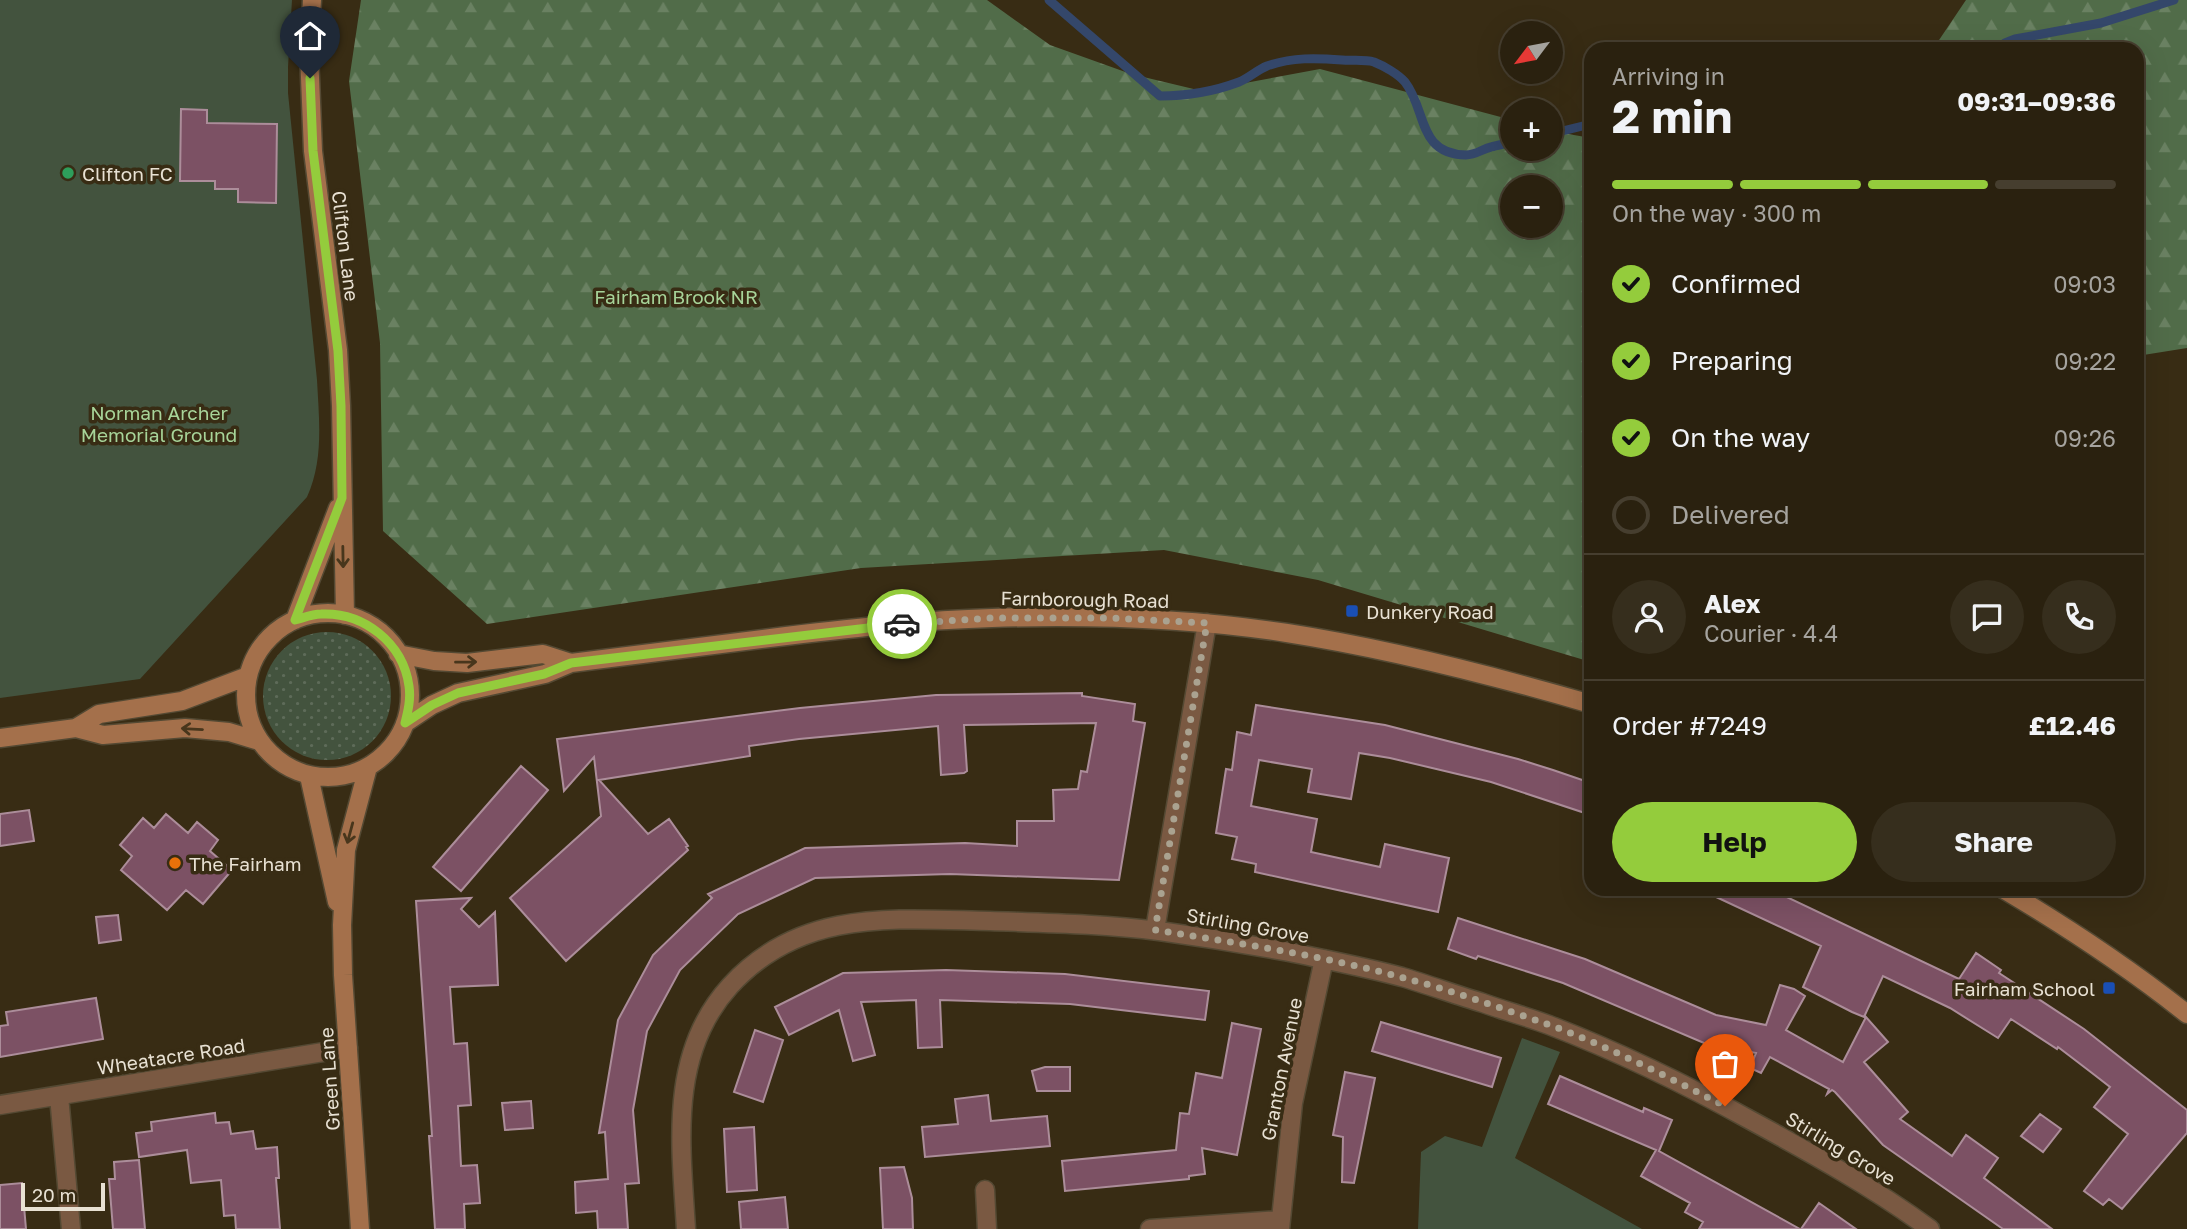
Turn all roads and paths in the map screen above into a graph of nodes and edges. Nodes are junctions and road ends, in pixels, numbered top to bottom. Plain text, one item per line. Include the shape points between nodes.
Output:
1 (312, 0) edge
2 (342, 498) junction
3 (345, 615) junction
4 (295, 620) junction
5 (1207, 623) junction
6 (398, 654) junction
7 (571, 663) junction
8 (247, 677) junction
9 (1584, 702) edge
10 (405, 723) junction
11 (76, 728) junction
12 (0, 738) edge
13 (259, 741) junction
14 (368, 767) junction
15 (309, 776) junction
16 (2014, 896) edge
17 (342, 925) junction
18 (1155, 930) junction
19 (1324, 959) junction
20 (2187, 1014) edge
21 (348, 1048) junction
22 (59, 1096) junction
23 (0, 1105) edge
24 (985, 1189) dead end
25 (1280, 1224) edge
26 (71, 1229) edge
27 (360, 1229) edge
28 (686, 1229) edge
29 (987, 1229) edge
30 (1150, 1229) edge
31 (1930, 1229) edge

1 - 2 street, Clifton Lane via 313,151 338,351
2 -> 3 street, Clifton Lane
2 - 4 street, Clifton Lane
3 - 4 street via 319,614
3 - 6 street via 384,636
4 - 8 street via 265,643
5 - 7 street, Farnborough Road via 991,618 856,628
5 - 9 street, Farnborough Road via 1418,658
5 - 18 street
6 -> 7 street, Farnborough Road via 467,663 543,654
6 - 10 street via 410,688
7 - 10 street, Farnborough Road via 544,674 458,693
8 - 11 street via 182,701 99,715
8 - 13 street via 247,710
10 - 14 street via 390,749
11 - 12 street
13 -> 11 street via 229,732 185,728 103,735
13 - 15 street via 281,763
14 - 15 street via 339,777
14 -> 17 street, Green Lane via 346,850
15 - 17 street, Green Lane
16 - 20 street
17 - 21 street, Green Lane
18 - 19 street, Stirling Grove
18 - 28 street, Stirling Grove via 916,919 818,929 769,952 727,989 710,1013 687,1071 680,1128
19 - 25 street, Granton Avenue via 1293,1103
19 - 31 street, Stirling Grove via 1402,977 1549,1025 1646,1067 1827,1161
21 - 22 street, Wheatacre Road
21 - 27 street, Green Lane
22 - 23 street, Wheatacre Road
22 - 26 street
24 - 29 street
25 - 30 street

